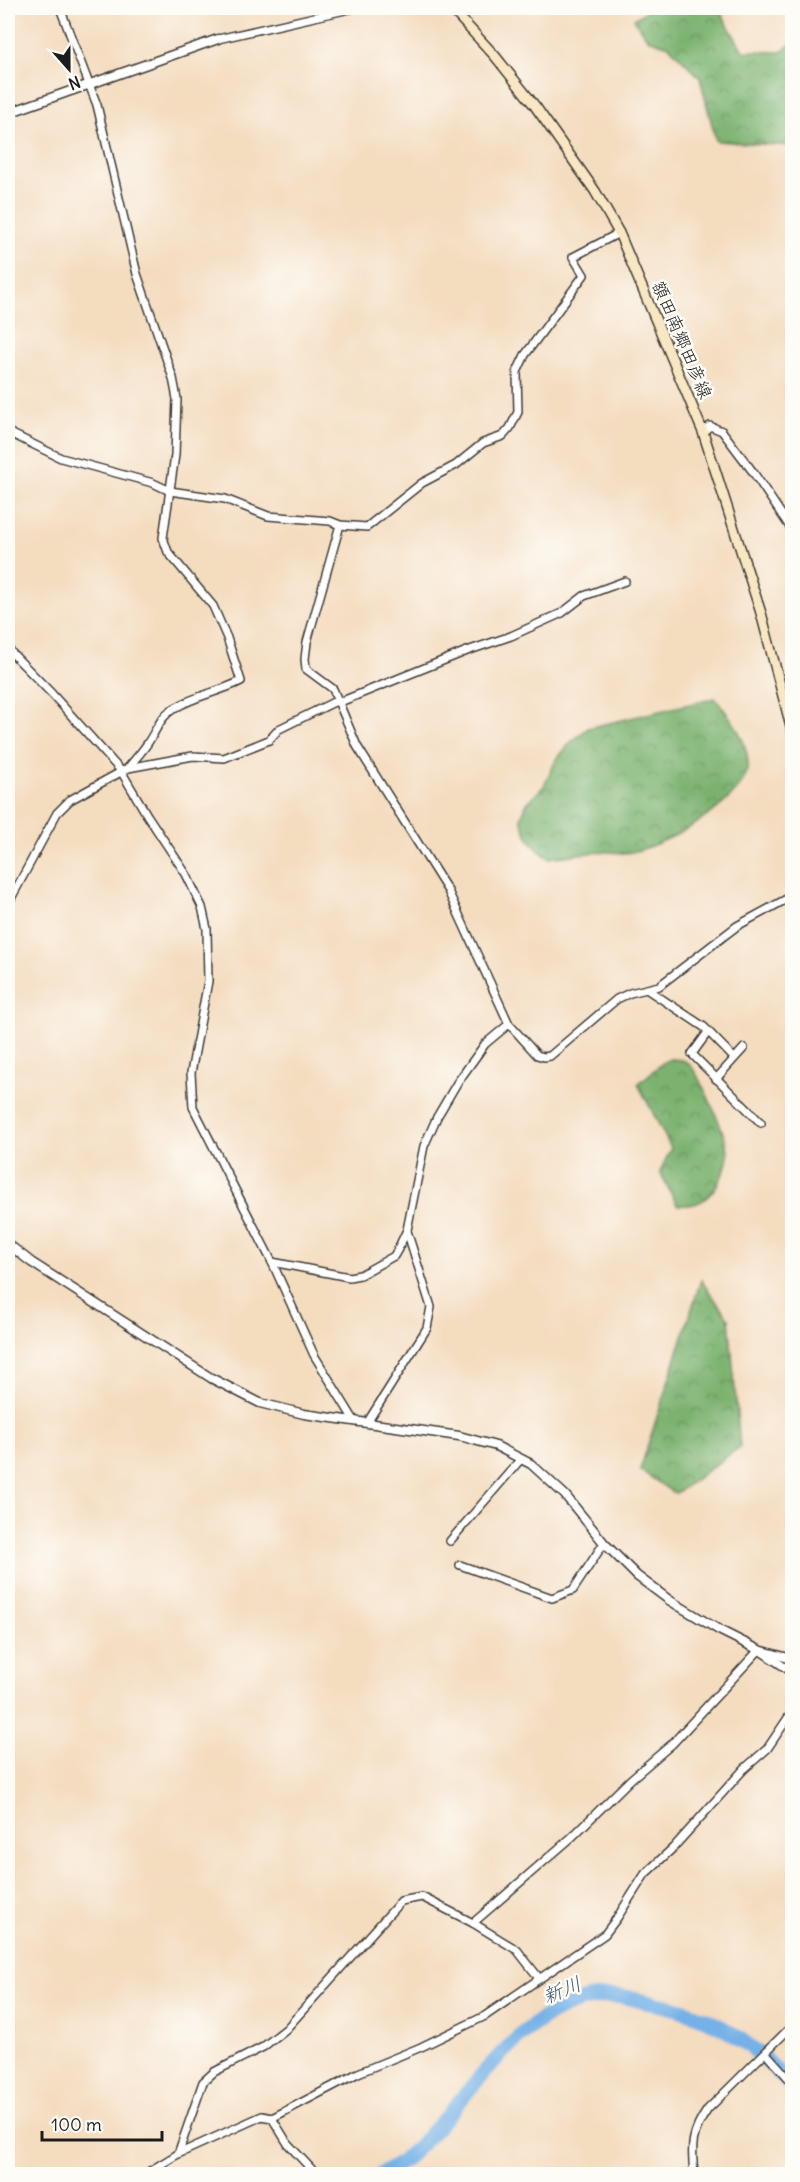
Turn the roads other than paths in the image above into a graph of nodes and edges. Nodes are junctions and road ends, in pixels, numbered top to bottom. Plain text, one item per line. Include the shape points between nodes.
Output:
1 (60, 8) edge
2 (354, 8) edge
3 (451, 8) edge
4 (218, 39) joint
5 (89, 84) junction
6 (8, 113) edge
7 (618, 233) junction
8 (8, 432) edge
9 (702, 432) junction
10 (170, 491) junction
11 (340, 525) junction
12 (792, 530) edge
13 (626, 581) dead end
14 (8, 649) edge
15 (340, 702) junction
16 (792, 730) edge
17 (124, 769) junction
18 (792, 896) edge
19 (8, 904) edge
20 (648, 990) junction
21 (509, 1024) junction
22 (708, 1032) junction
23 (744, 1048) dead end
24 (734, 1058) junction
25 (716, 1078) junction
26 (761, 1124) dead end
27 (407, 1230) junction
28 (8, 1244) edge
29 (273, 1262) junction
30 (354, 1420) junction
31 (367, 1423) junction
32 (521, 1459) junction
33 (450, 1541) dead end
34 (604, 1543) junction
35 (460, 1565) dead end
36 (759, 1650) junction
37 (792, 1659) edge
38 (792, 1672) edge
39 (792, 1712) edge
40 (473, 1923) junction
41 (539, 1978) junction
42 (792, 2026) edge
43 (764, 2055) junction
44 (792, 2082) edge
45 (272, 2118) junction
46 (178, 2154) junction
47 (146, 2175) edge
48 (316, 2175) edge
49 (694, 2175) edge

1 - 5 street
2 - 4 street
3 - 7 main road, 額田南郷田彦線 via 535,106 596,191
4 - 5 street
5 - 6 street
5 - 10 street via 137,274 173,378 177,429
7 - 9 main road, 額田南郷田彦線
7 - 11 street via 573,257 584,275 525,355 517,372 518,411 503,436 483,443 456,465 422,483 367,527
8 - 10 street via 61,458
9 - 12 street via 710,426 722,431
9 - 16 main road, 額田南郷田彦線 via 761,612
10 - 11 street via 225,499 268,516
10 - 17 street via 163,538 168,552 213,606 241,681 173,708
11 - 15 street via 305,659 306,669 333,689
13 - 15 street via 584,596 562,613 511,636
14 - 17 street
15 - 17 street via 279,729 269,740 224,758 193,756
15 - 21 street via 357,746 448,891
17 - 19 street via 70,800 57,813
17 - 29 street via 202,907 207,930 208,981 191,1073 193,1107
18 - 20 street via 737,926 659,986
20 - 21 street via 617,999 550,1056 537,1055
20 - 22 street
21 - 27 street via 485,1044 437,1118 424,1146
22 - 24 street
22 - 25 street via 692,1054
23 - 24 street
24 - 25 street
25 - 26 street
27 - 29 street via 394,1256 360,1275 349,1277
27 - 31 street via 431,1307 427,1328
28 - 30 street via 211,1378 260,1403
29 - 30 street via 314,1355
30 - 31 street
31 - 32 street via 459,1436 496,1446
32 - 33 street
32 - 34 street via 565,1495
34 - 35 street via 573,1590 552,1598
34 - 36 street via 637,1576 669,1600
36 - 37 street
36 - 38 street
36 - 40 street via 672,1744
39 - 41 street via 767,1749 645,1874 605,1934
40 - 41 street via 517,1950
40 - 46 street via 422,1897 401,1901 286,2030 202,2082
41 - 45 street via 485,2016 358,2073
42 - 43 street
43 - 44 street
43 - 49 street via 697,2124 691,2146
45 - 46 street via 262,2116
45 - 48 street via 288,2144
46 - 47 street

